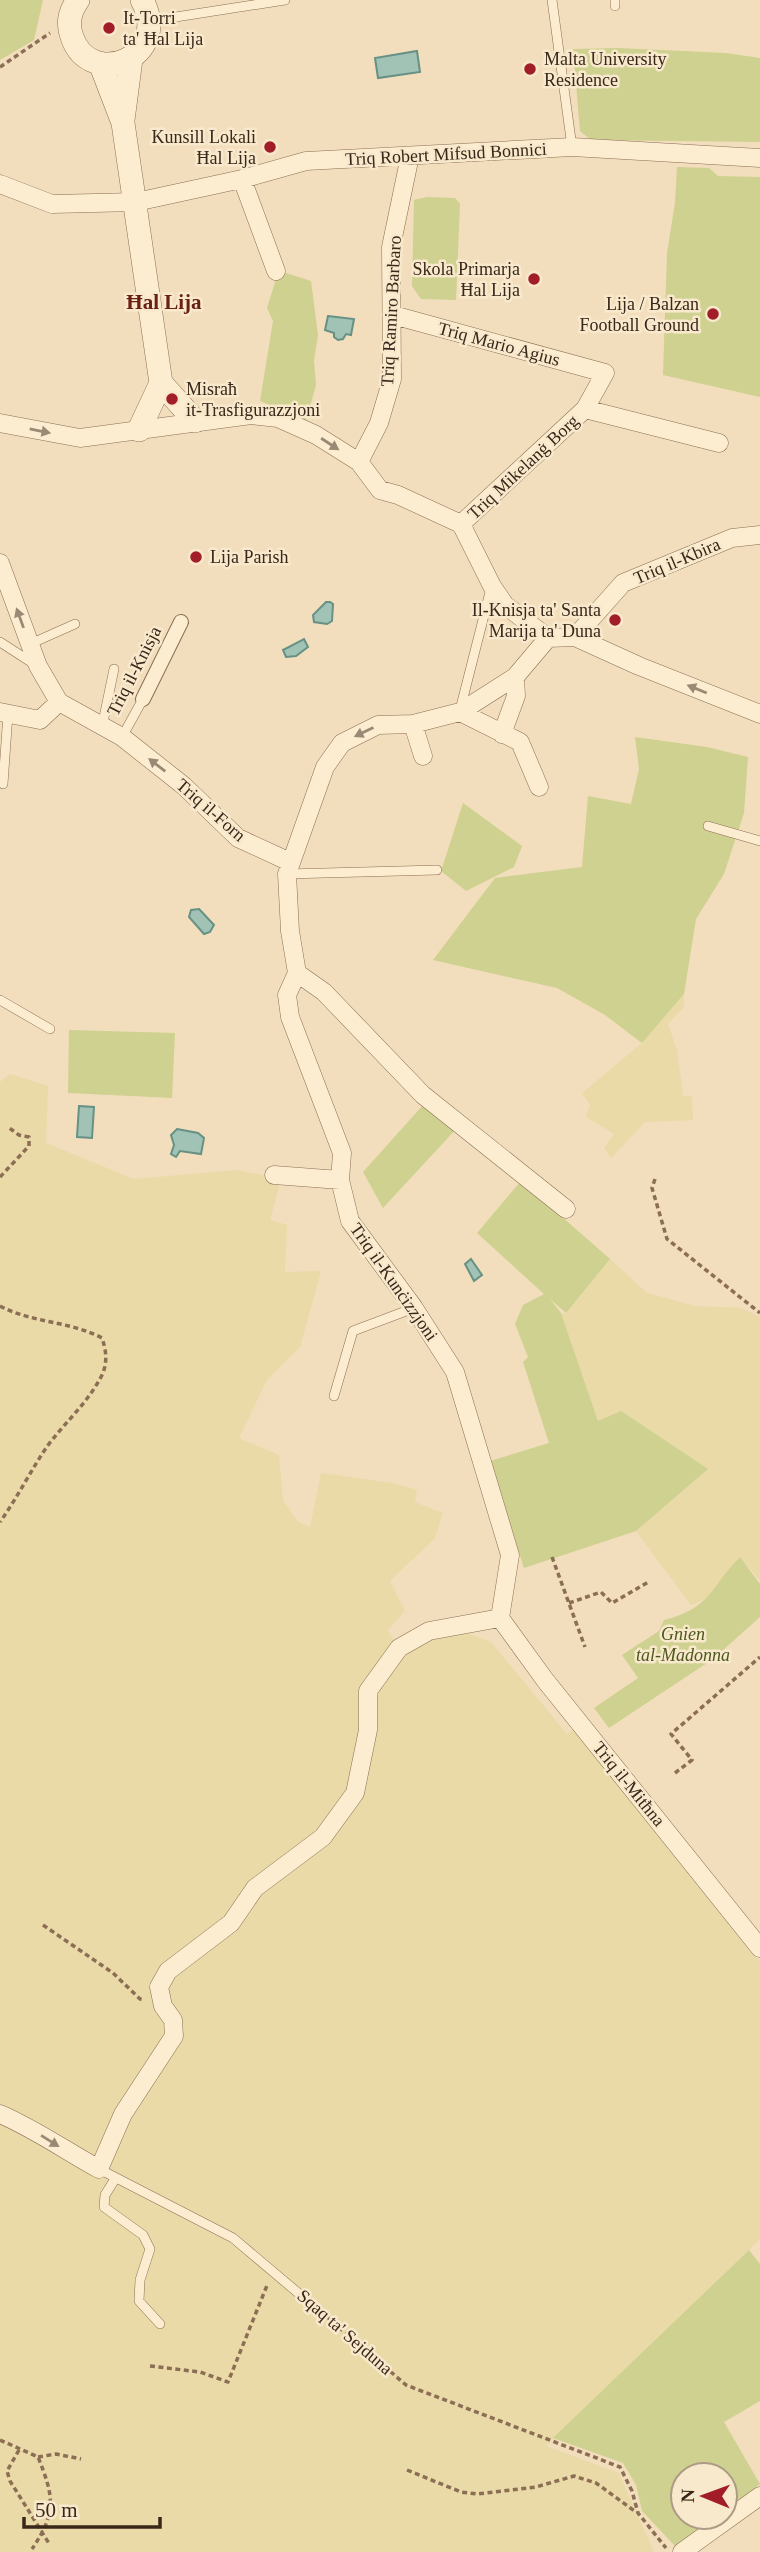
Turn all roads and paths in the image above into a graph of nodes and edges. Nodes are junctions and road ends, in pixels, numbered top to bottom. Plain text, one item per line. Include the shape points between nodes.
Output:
1 (285, 0) edge
2 (552, 0) edge
3 (74, 9) edge
4 (146, 11) edge
5 (131, 58) junction
6 (100, 63) junction
7 (0, 67) edge
8 (123, 123) junction
9 (572, 147) junction
10 (410, 156) junction
11 (760, 158) edge
12 (242, 179) junction
13 (0, 184) edge
14 (136, 202) junction
15 (276, 271) dead end
16 (393, 315) junction
17 (605, 373) joint
18 (160, 383) junction
19 (585, 409) junction
20 (195, 421) junction
21 (0, 423) edge
22 (139, 430) junction
23 (719, 443) dead end
24 (359, 462) junction
25 (461, 524) junction
26 (760, 536) edge
27 (0, 562) edge
28 (492, 586) junction
29 (181, 622) dead end
30 (75, 624) dead end
31 (575, 637) junction
32 (548, 638) junction
33 (0, 642) edge
34 (30, 644) junction
35 (38, 666) junction
36 (114, 669) dead end
37 (515, 677) junction
38 (144, 699) joint
39 (59, 702) junction
40 (460, 712) junction
41 (4, 713) edge
42 (760, 714) edge
43 (413, 724) junction
44 (102, 727) junction
45 (502, 734) junction
46 (121, 737) junction
47 (423, 756) dead end
48 (3, 784) dead end
49 (539, 788) dead end
50 (708, 826) dead end
51 (760, 841) edge
52 (288, 868) junction
53 (437, 870) dead end
54 (297, 973) junction
55 (0, 1000) edge
56 (50, 1029) dead end
57 (8, 1127) dead end
58 (274, 1174) dead end
59 (0, 1177) edge
60 (655, 1179) dead end
61 (340, 1180) junction
62 (566, 1209) dead end
63 (0, 1306) edge
64 (414, 1308) junction
65 (760, 1313) edge
66 (334, 1396) dead end
67 (0, 1522) edge
68 (552, 1557) dead end
69 (650, 1581) dead end
70 (569, 1603) junction
71 (500, 1618) junction
72 (585, 1647) dead end
73 (760, 1657) edge
74 (675, 1773) dead end
75 (43, 1925) dead end
76 (759, 1946) edge
77 (163, 2006) junction
78 (0, 2114) edge
79 (99, 2169) junction
80 (116, 2179) junction
81 (272, 2271) junction
82 (316, 2308) joint
83 (160, 2324) dead end
84 (150, 2366) dead end
85 (0, 2440) edge
86 (19, 2450) junction
87 (38, 2457) junction
88 (81, 2459) dead end
89 (407, 2470) dead end
90 (760, 2496) edge
91 (638, 2513) junction
92 (43, 2532) junction
93 (50, 2545) dead end
94 (32, 2549) dead end
95 (670, 2552) edge
96 (682, 2552) edge

1 - 4 lane
2 - 9 lane
3 - 6 street via 70,32 74,44
3 - 7 path
4 - 5 street via 147,38
5 - 6 street via 118,64
5 - 8 street
6 - 8 street
8 - 14 street
9 - 10 street, Triq Robert Mifsud Bonnici
9 - 11 street, Triq Robert Mifsud Bonnici
10 - 12 street, Triq Robert Mifsud Bonnici via 306,161
10 - 16 street, Triq Ramiro Barbaro via 391,247
12 - 14 street, Triq Robert Mifsud Bonnici
12 - 15 street
13 - 14 street, Triq Robert Mifsud Bonnici via 52,204
14 - 18 street
16 - 17 street, Triq Mario Agius
16 - 24 street, Triq Ramiro Barbaro via 392,379 379,423
17 - 19 street, Triq Mikelanġ Borg
18 - 20 street
18 - 22 street
19 - 23 street
19 - 25 street, Triq Mikelanġ Borg
20 - 22 street
20 -> 24 street via 251,415 278,418
21 -> 22 street via 80,438
24 - 25 street via 380,490
25 - 28 street
26 - 31 street, Triq il-Kbira via 732,538 623,583
34 -> 27 street, Triq il-Forn
28 - 32 street via 505,605
28 - 40 lane
29 - 38 street, Triq il-Knisja
30 - 34 lane
31 - 32 street
42 -> 31 street
32 - 37 street
33 - 35 lane
34 - 35 street, Triq il-Forn
35 - 39 street, Triq il-Forn
36 - 44 lane
37 - 40 street
37 - 45 street via 516,696
38 - 46 lane, Triq il-Knisja
39 - 41 street via 40,720
39 - 44 street, Triq il-Forn
40 - 43 street
40 - 45 street
41 - 48 lane
43 - 47 street
43 -> 52 street via 378,725 342,743 325,767
44 - 46 street, Triq il-Forn
45 - 49 street via 520,742
52 -> 46 street, Triq il-Forn via 238,838 184,786
50 - 51 lane
52 - 53 lane
52 - 54 street, Triq il-Kunċizzjoni via 289,931
54 - 61 street, Triq il-Kunċizzjoni via 287,995 290,1017 342,1153
54 - 62 street via 324,992 423,1095
55 - 56 lane
57 - 59 path via 29,1137 29,1146
58 - 61 street
60 - 65 path via 653,1188 667,1239
61 - 64 street, Triq il-Kunċizzjoni via 350,1221
63 - 67 path via 85,1329 102,1338 107,1353 103,1372 87,1399 47,1447
64 - 66 lane via 353,1331
64 - 71 street, Triq il-Kunċizzjoni via 455,1371 510,1555
68 - 70 path
69 - 70 path via 612,1603 601,1592
70 - 72 path
71 - 76 street, Triq il-Mitħna
71 - 77 street via 429,1631 399,1648 368,1691 368,1730 355,1793 323,1837 255,1888 232,1923 168,1971 159,1987
73 - 74 path via 671,1734 692,1760
75 - 77 path via 113,1973 140,1999
77 - 79 street via 173,2020 174,2036 123,2114
78 -> 79 street, Sqaq ta' Sejduna
79 - 80 lane, Sqaq ta' Sejduna
80 - 81 lane, Sqaq ta' Sejduna via 233,2238
80 - 83 lane via 105,2195 104,2207 143,2235 150,2249 139,2301
81 - 82 lane, Sqaq ta' Sejduna
81 - 84 path via 228,2382 200,2372
82 - 91 path, Sqaq ta' Sejduna via 406,2385 620,2467
85 - 86 path
86 - 87 path
86 - 92 path via 7,2471
87 - 88 path via 56,2454
87 - 92 path via 51,2511
89 - 91 path via 477,2494 536,2487 574,2476 596,2483
90 - 96 street
91 - 95 path, Sqaq ta' Sejduna
92 - 93 path
92 - 94 path

